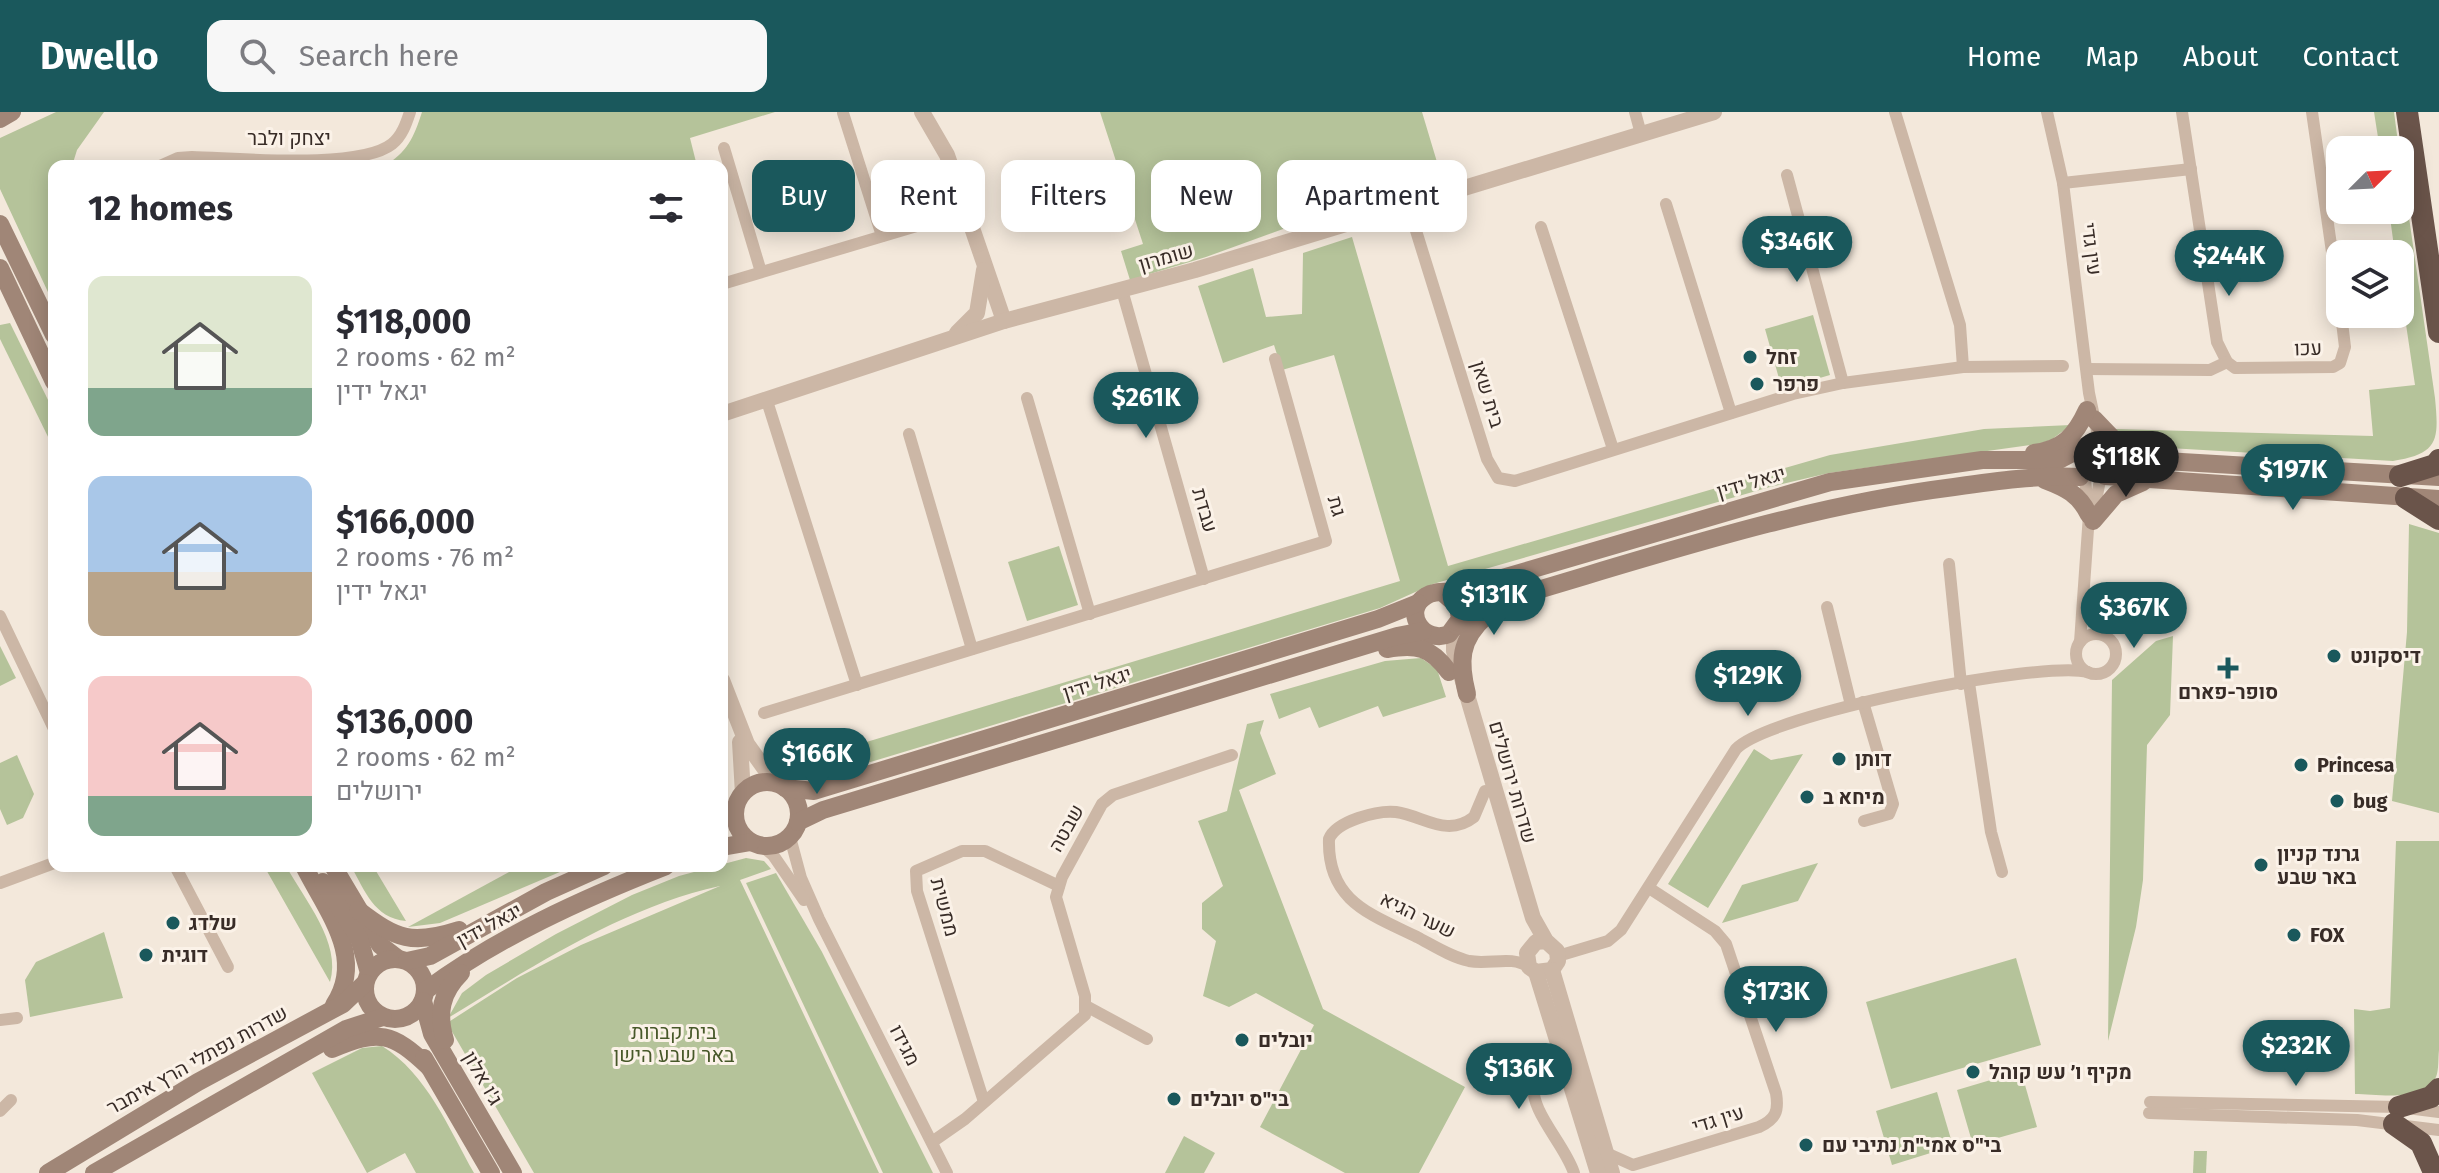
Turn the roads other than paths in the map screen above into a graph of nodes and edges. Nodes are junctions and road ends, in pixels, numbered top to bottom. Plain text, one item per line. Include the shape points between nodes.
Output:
1 (12, 112) edge
2 (922, 112) edge
3 (1635, 112) edge
4 (1714, 112) edge
5 (1895, 112) edge
6 (2047, 112) edge
7 (2182, 112) edge
8 (2312, 112) edge
9 (2407, 112) edge
10 (843, 113) edge
11 (2, 115) edge
12 (407, 116) edge
13 (1641, 134) junction
14 (724, 148) dead end
15 (174, 160) edge
16 (728, 160) edge
17 (949, 160) edge
18 (728, 161) edge
19 (2191, 169) junction
20 (1787, 175) dead end
21 (2063, 183) junction
22 (1467, 187) edge
23 (1666, 204) dead end
24 (0, 224) edge
25 (1541, 227) dead end
26 (896, 232) edge
27 (974, 232) edge
28 (1317, 232) edge
29 (1416, 232) edge
30 (882, 236) junction
31 (2330, 240) edge
32 (985, 265) junction
33 (0, 268) edge
34 (761, 272) junction
35 (728, 282) edge
36 (1122, 290) junction
37 (1004, 321) junction
38 (48, 323) edge
39 (2342, 328) edge
40 (2439, 332) edge
41 (950, 339) junction
42 (1275, 359) dead end
43 (2227, 362) junction
44 (2063, 366) dead end
45 (1963, 367) junction
46 (48, 369) edge
47 (2087, 369) junction
48 (1843, 383) junction
49 (1027, 398) dead end
50 (767, 401) junction
51 (2090, 408) junction
52 (728, 412) edge
53 (1731, 413) junction
54 (909, 434) dead end
55 (2092, 448) junction
56 (1613, 449) junction
57 (1982, 460) junction
58 (2149, 460) junction
59 (2439, 460) edge
60 (2400, 476) junction
61 (2039, 477) junction
62 (2439, 477) edge
63 (2093, 478) junction
64 (2150, 480) junction
65 (2406, 498) junction
66 (2439, 499) edge
67 (2439, 519) edge
68 (2090, 524) junction
69 (1949, 564) dead end
70 (1204, 579) junction
71 (1534, 592) junction
72 (1443, 593) junction
73 (1418, 603) junction
74 (1827, 607) dead end
75 (2082, 607) junction
76 (1090, 614) junction
77 (0, 616) edge
78 (1456, 628) junction
79 (1427, 634) junction
80 (2098, 634) junction
81 (2078, 646) junction
82 (972, 649) junction
83 (1328, 657) junction
84 (1449, 672) junction
85 (2049, 672) junction
86 (2088, 672) junction
87 (1965, 684) junction
88 (857, 685) junction
89 (1467, 694) junction
90 (728, 698) edge
91 (1857, 703) junction
92 (764, 713) dead end
93 (48, 716) edge
94 (736, 721) junction
95 (1232, 755) dead end
96 (780, 786) junction
97 (1485, 791) junction
98 (734, 803) edge
99 (1864, 821) dead end
100 (794, 830) junction
101 (757, 844) junction
102 (728, 846) edge
103 (48, 865) edge
104 (178, 872) edge
105 (307, 872) edge
106 (317, 872) edge
107 (336, 872) edge
108 (592, 872) edge
109 (652, 872) edge
110 (2002, 872) dead end
111 (0, 883) edge
112 (1059, 886) junction
113 (1649, 888) junction
114 (358, 910) junction
115 (496, 918) junction
116 (827, 935) junction
117 (1539, 943) junction
118 (492, 947) junction
119 (402, 959) junction
120 (1544, 966) junction
121 (228, 967) dead end
122 (367, 978) junction
123 (424, 996) junction
124 (1086, 1006) junction
125 (330, 1011) junction
126 (17, 1018) dead end
127 (388, 1018) junction
128 (0, 1020) edge
129 (1147, 1039) dead end
130 (1564, 1060) junction
131 (429, 1067) junction
132 (455, 1073) junction
133 (237, 1089) junction
134 (2439, 1089) edge
135 (11, 1100) dead end
136 (984, 1102) junction
137 (2150, 1108) dead end
138 (0, 1111) edge
139 (2439, 1112) edge
140 (2396, 1115) junction
141 (2439, 1130) edge
142 (2439, 1141) edge
143 (932, 1142) junction
144 (1606, 1153) junction
145 (1630, 1169) edge
146 (2433, 1172) edge
147 (48, 1173) edge
148 (94, 1173) edge
149 (491, 1173) edge
150 (513, 1173) edge
151 (947, 1173) edge
152 (1574, 1173) edge
153 (1598, 1173) edge
154 (1612, 1173) edge

1 - 11 main road
2 - 17 street
3 - 13 street
4 - 13 street, שומרון
5 - 45 street via 1960,325
6 - 21 street, עין גדי
7 - 19 street
8 - 31 street, עכו
9 - 40 highway
10 - 30 street
12 - 15 street, יצחק ולבר via 394,143 357,158
13 - 22 street, שומרון
14 - 16 street
18 - 34 street
19 - 21 street
19 - 43 street via 2217,342
20 - 48 street
21 - 47 street, עין גדי
23 - 53 street
24 - 38 main road
25 - 56 street
26 - 30 street
27 - 32 street
28 - 36 street, שומרון
29 - 56 street, בית שאן via 1487,459 1498,478 1515,481
30 - 34 street
32 - 37 street
32 - 41 street via 977,313
33 - 46 main road
34 - 35 street
36 - 37 street, שומרון
36 - 70 street, עבדת
37 - 41 street, שומרון
39 - 43 street, עכו via 2345,347 2333,367 2242,369
41 - 50 street, שומרון
42 - 70 street, גת via 1326,541
43 - 47 street, עכו via 2210,370
44 - 45 street, בית שאן
45 - 48 street, בית שאן
47 - 51 street, עין גדי
48 - 53 street, בית שאן
49 - 76 street
50 - 52 street, שומרון
50 - 88 street
51 - 55 street, עין גדי
51 - 57 main road via 2070,440 2050,451
51 - 58 main road via 2118,444
53 - 56 street, בית שאן
54 - 82 street
55 - 57 main road, יגאל ידין via 2051,461
55 - 58 main road, יגאל ידין
55 - 63 main road via 2111,466
55 - 63 main road via 2073,465
57 - 72 main road, יגאל ידין via 1830,482
58 - 60 main road, יגאל ידין
59 - 60 highway
60 - 62 main road, יגאל ידין
61 - 63 main road
61 - 68 main road via 2082,500
61 - 71 main road via 1836,505
63 - 64 main road
63 - 68 street
64 - 65 main road
64 - 68 main road via 2116,494
65 - 66 main road
65 - 67 highway
68 - 75 street
69 - 87 street
70 - 76 street
71 - 78 main road via 1490,604
71 - 89 main road via 1488,614 1469,634 1461,659
72 - 73 main road via 1429,594
72 - 78 main road via 1458,606
73 - 79 main road via 1415,618
73 - 96 main road, יגאל ידין via 1364,624 814,791
74 - 91 street
75 - 80 street
75 - 81 street
76 - 82 street
77 - 93 street
78 - 79 main road via 1444,637
78 - 89 street, שדרות ירושלים via 1454,651
79 - 83 main road, יגאל ידין
79 - 84 street, שדרות ירושלים
80 - 81 street
80 - 86 street via 2114,646 2115,660 2107,671
81 - 85 street via 2065,665
81 - 86 street via 2078,663
82 - 88 street
83 - 84 main road via 1420,646 1435,654
83 - 100 main road, יגאל ידין via 823,810
84 - 97 street, שדרות ירושלים
85 - 86 street
85 - 87 street
87 - 91 street
87 - 110 street
88 - 92 street
89 - 117 street, שדרות ירושלים
90 - 94 street
91 - 99 street via 1893,804 1889,814
91 - 113 street via 1758,733 1741,744
94 - 96 street via 756,759
94 - 98 street via 744,767
95 - 112 street, שבטה via 1107,798
96 - 98 main road via 757,784
96 - 100 main road via 797,803
97 - 117 street, שדרות ירושלים
97 - 120 street, שער הגיא via 1474,817 1449,827 1393,812 1337,827 1329,839 1334,878 1363,911 1456,957
98 - 101 main road via 736,821
100 - 101 main road via 777,845
100 - 116 street, מגידו via 801,878
101 - 102 main road
101 - 116 street, מגידו via 783,868
103 - 111 street
104 - 121 street
105 - 125 main road via 348,958 346,985
106 - 122 main road via 359,938
107 - 114 main road
108 - 115 main road, יגאל ידין
109 - 118 main road, יגאל ידין
112 - 124 street via 1059,914
112 - 136 street, ממשית via 985,851 962,851 916,871 917,891
113 - 120 street via 1615,936
113 - 145 street, עין גדי via 1715,931 1726,944 1778,1110 1759,1127
114 - 115 main road via 392,934 415,940
114 - 119 main road via 380,945
115 - 119 main road, יגאל ידין via 430,956
116 - 143 street, מגידו
117 - 120 street via 1527,953
117 - 120 street via 1555,947
118 - 123 main road, יגאל ידין
118 - 132 main road via 443,997 439,1021
119 - 122 main road via 381,961
119 - 123 main road via 421,973
120 - 130 street
120 - 144 street
122 - 125 main road, שדרות נפתלי הרץ אימבר via 353,996
122 - 127 main road via 368,1003
123 - 127 main road via 410,1015
123 - 132 main road, ג'ו אלון via 432,1034
124 - 129 street
124 - 136 street via 1079,1022
125 - 147 main road, שדרות נפתלי הרץ אימבר via 198,1082
126 - 128 street
127 - 131 main road, ג'ו אלון via 414,1042
127 - 133 main road via 360,1022
130 - 152 street via 1532,1088
130 - 153 street
131 - 133 main road via 395,1039 374,1035
131 - 149 main road, ג'ו אלון
132 - 150 main road, ג'ו אלון
133 - 148 main road
134 - 140 highway
135 - 138 street
136 - 143 street
137 - 140 street
139 - 140 street
140 - 141 street
140 - 146 highway via 2421,1143
142 - 146 highway
143 - 151 street, מגידו
144 - 145 street, עין גדי
144 - 154 street

